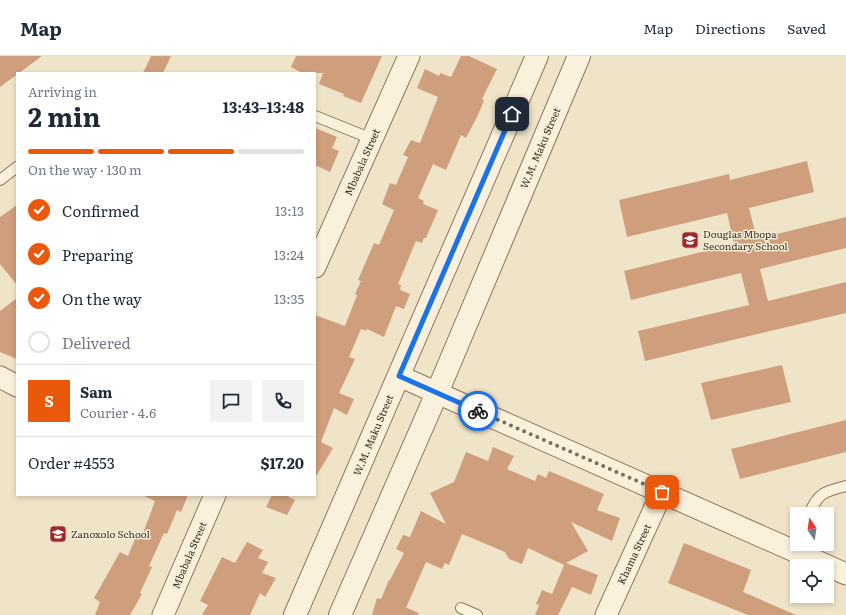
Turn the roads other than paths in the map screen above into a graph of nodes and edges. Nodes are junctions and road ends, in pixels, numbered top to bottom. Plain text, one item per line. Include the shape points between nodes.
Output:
1 (409, 56) edge
2 (537, 56) edge
3 (579, 56) edge
4 (316, 116) edge
5 (372, 139) junction
6 (16, 168) edge
7 (0, 180) edge
8 (316, 265) edge
9 (399, 376) junction
10 (0, 377) edge
11 (16, 385) edge
12 (437, 392) junction
13 (846, 486) edge
14 (662, 492) junction
15 (215, 496) edge
16 (812, 507) edge
17 (790, 544) edge
18 (804, 551) edge
19 (846, 574) edge
20 (461, 608) dead end
21 (163, 615) edge
22 (295, 615) edge
23 (340, 615) edge
24 (477, 615) edge
25 (606, 615) edge

1 - 5 street, Mbabala Street
2 - 9 street, W.M. Maku Street
3 - 12 street, W.M. Maku Street
4 - 5 lane
5 - 8 street, Mbabala Street
6 - 7 lane
9 - 12 street
9 - 22 street, W.M. Maku Street
10 - 11 street
12 - 14 street
12 - 23 street, W.M. Maku Street
13 - 16 lane via 823,492
14 - 17 street
14 - 25 street, Khama Street
15 - 21 street, Mbabala Street
18 - 19 street
20 - 24 lane

